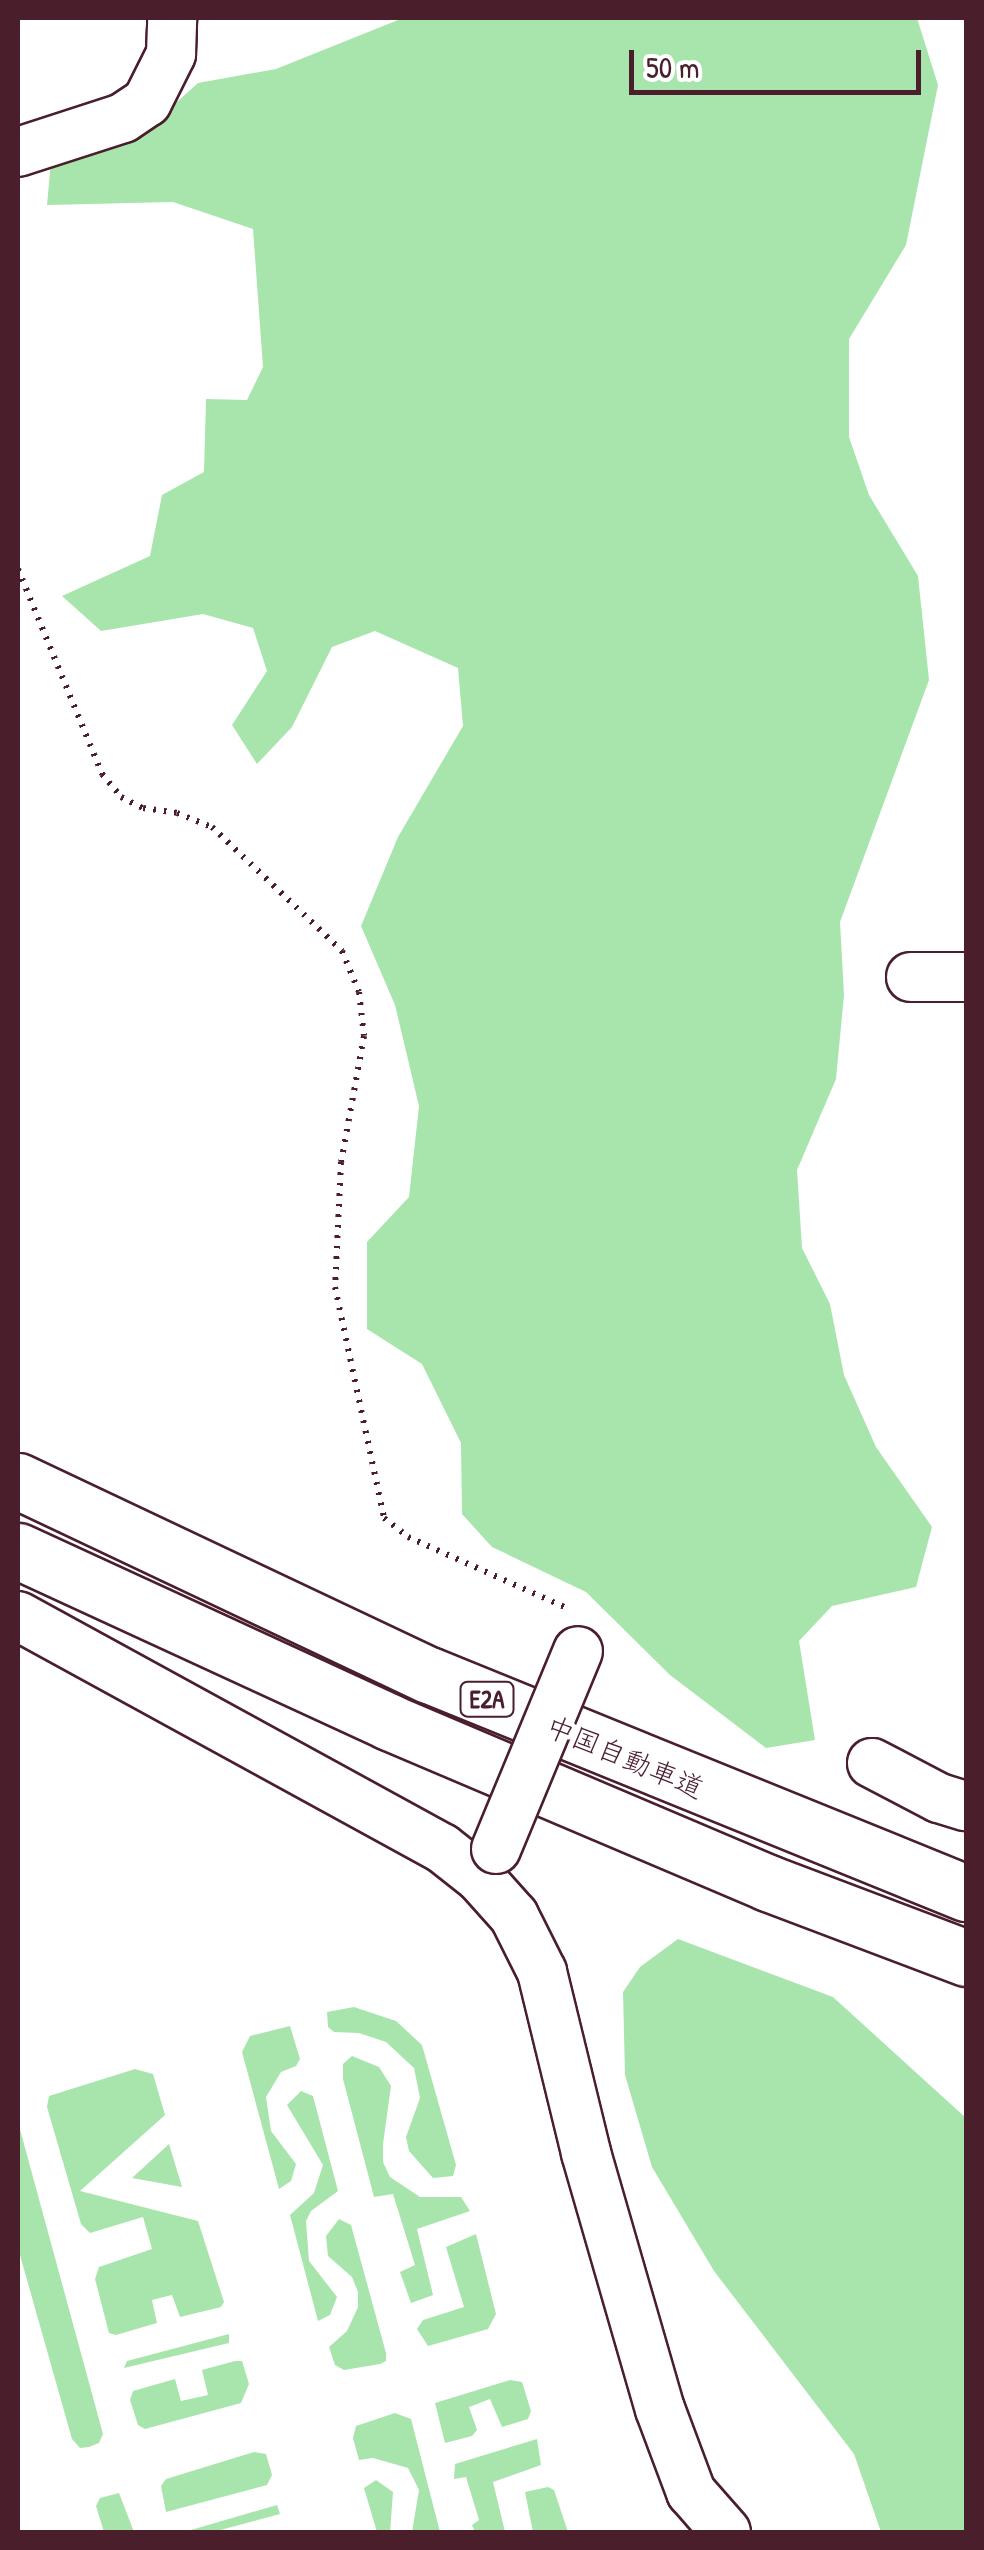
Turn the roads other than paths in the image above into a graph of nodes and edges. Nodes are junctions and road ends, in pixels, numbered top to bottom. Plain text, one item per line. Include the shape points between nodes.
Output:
1 (172, 18) edge
2 (18, 152) edge
3 (912, 976) dead end
4 (966, 977) edge
5 (18, 1481) edge
6 (18, 1551) edge
7 (18, 1616) edge
8 (578, 1651) road end
9 (872, 1764) dead end
10 (966, 1806) edge
11 (488, 1864) junction
12 (966, 1894) edge
13 (966, 1958) edge
14 (726, 2532) edge

1 - 2 street via 172,54 147,102 123,118
3 - 4 street
5 - 12 highway, 中国自動車道 / E2A via 429,1675
6 - 13 highway, E2A via 389,1722 768,1883
7 - 11 street via 442,1848
8 - 11 street, bridge
9 - 10 street
11 - 14 street via 542,1972 660,2409 691,2492

